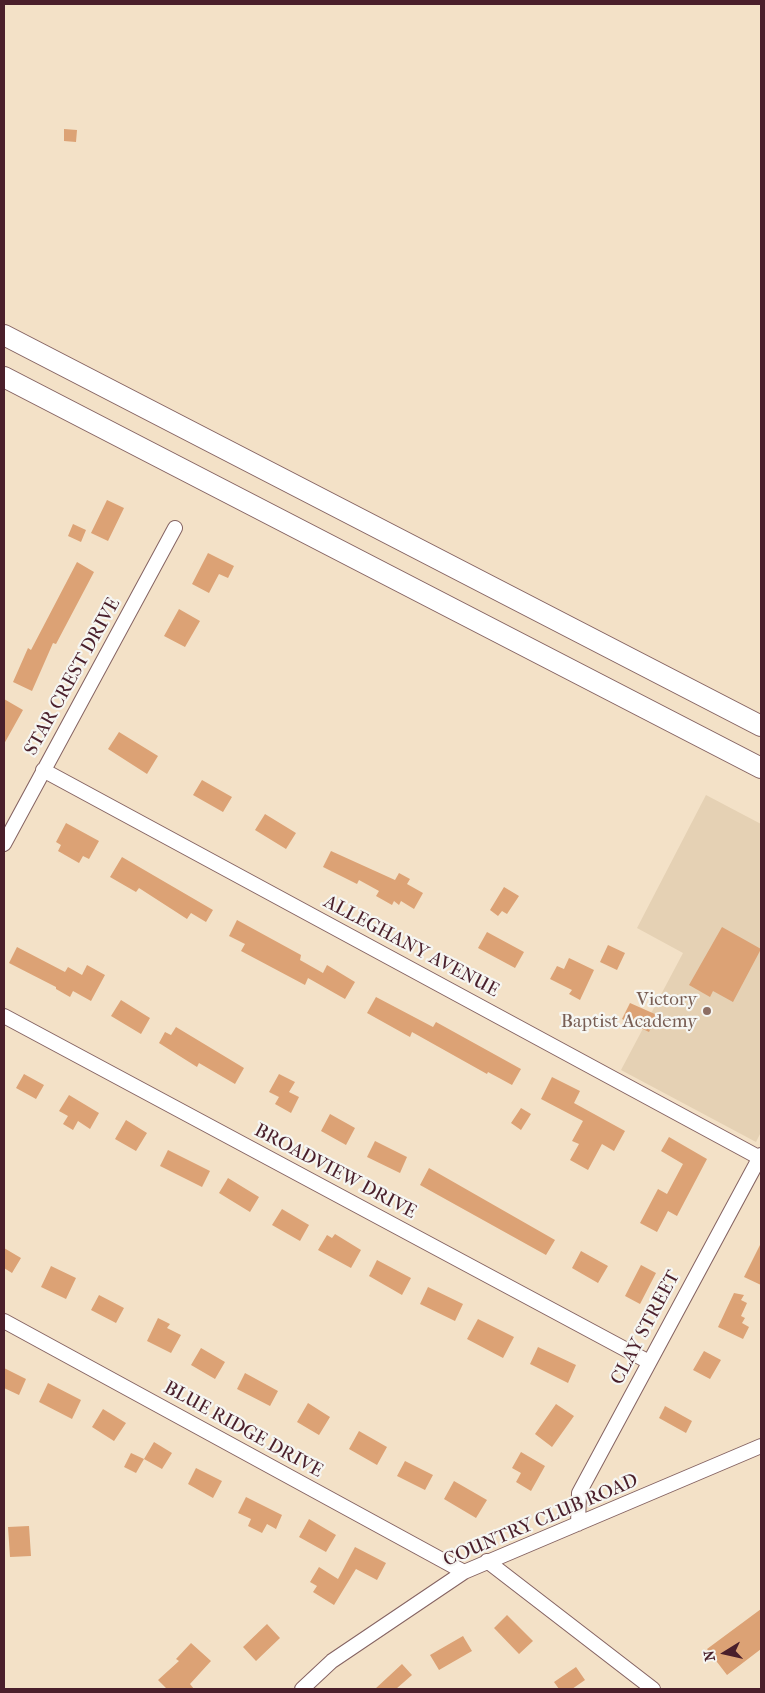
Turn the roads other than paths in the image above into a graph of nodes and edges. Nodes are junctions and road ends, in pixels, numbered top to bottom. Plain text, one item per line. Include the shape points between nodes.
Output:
1 (4, 335) edge
2 (4, 377) edge
3 (175, 528) dead end
4 (761, 726) edge
5 (761, 768) edge
6 (43, 770) junction
7 (4, 844) edge
8 (4, 1016) edge
9 (760, 1156) edge
10 (4, 1321) edge
11 (649, 1362) junction
12 (761, 1446) edge
13 (578, 1524) junction
14 (487, 1560) junction
15 (464, 1572) junction
16 (645, 1687) edge
17 (302, 1689) edge

1 - 4 highway
2 - 5 highway
3 - 6 street, STAR CREST DRIVE
6 - 7 street, STAR CREST DRIVE
6 - 9 street, ALLEGHANY AVENUE
8 - 11 street, BROADVIEW DRIVE
9 - 11 street, CLAY STREET
10 - 15 street, BLUE RIDGE DRIVE
11 - 13 street, CLAY STREET via 579,1492
12 - 13 street, COUNTRY CLUB ROAD
13 - 14 street, COUNTRY CLUB ROAD
14 - 15 street, COUNTRY CLUB ROAD
14 - 16 street
15 - 17 street, COUNTRY CLUB ROAD via 332,1661

